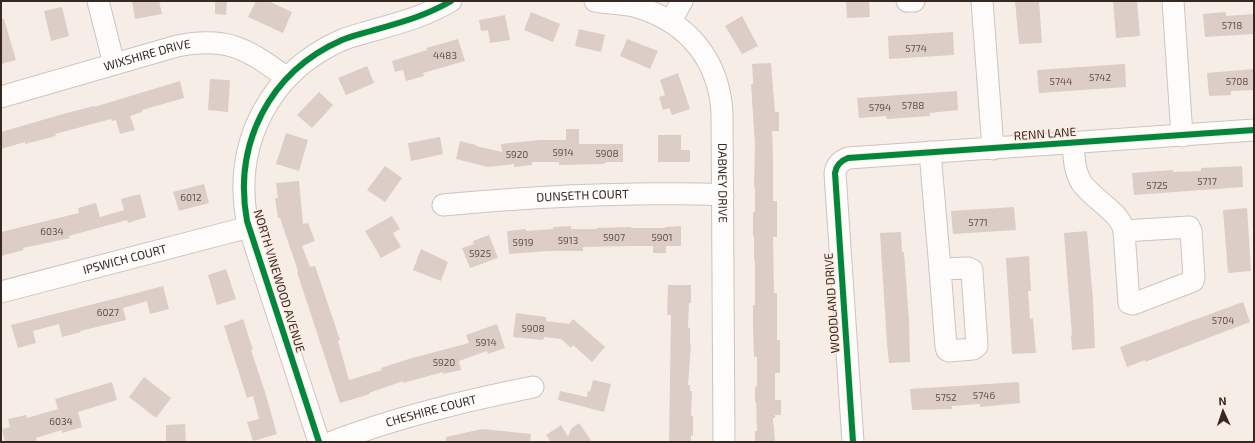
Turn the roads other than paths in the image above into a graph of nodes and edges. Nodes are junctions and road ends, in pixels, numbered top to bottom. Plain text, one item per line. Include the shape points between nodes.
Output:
1 (98, 1) edge
2 (451, 1) edge
3 (595, 1) edge
4 (682, 1) edge
5 (906, 1) edge
6 (914, 1) edge
7 (982, 1) edge
8 (1173, 1) edge
9 (671, 21) junction
10 (114, 64) junction
11 (287, 78) junction
12 (1, 97) edge
13 (1254, 130) edge
14 (1182, 136) junction
15 (1073, 143) junction
16 (993, 149) junction
17 (930, 152) junction
18 (839, 164) joint
19 (723, 195) junction
20 (443, 205) dead end
21 (249, 228) junction
22 (1124, 231) dead end
23 (940, 269) dead end
24 (1, 292) edge
25 (533, 387) dead end
26 (319, 442) edge
27 (332, 442) edge
28 (724, 442) edge
29 (853, 442) edge

1 - 10 street
2 - 11 street, NORTH VINEWOOD AVENUE via 417,18 354,35 329,46 302,64
3 - 9 street, DABNEY DRIVE via 635,6
4 - 9 street
5 - 6 street
7 - 16 street
8 - 14 street
9 - 19 street, DABNEY DRIVE via 686,32 699,47 717,81 722,113
10 - 11 street, WIXSHIRE DRIVE via 176,46 196,42 216,43 241,49 259,57
10 - 12 street, WIXSHIRE DRIVE
11 - 21 street, NORTH VINEWOOD AVENUE via 267,103 249,145 243,183
13 - 14 street, RENN LANE
14 - 15 street, RENN LANE
15 - 16 street, RENN LANE
15 - 22 street, RENN LANE via 1076,167 1082,183 1118,218
16 - 17 street, RENN LANE
17 - 18 street, RENN LANE via 848,158
17 - 23 street
18 - 29 street, WOODLAND DRIVE via 835,174
19 - 20 street, DUNSETH COURT via 601,194
19 - 28 street, DABNEY DRIVE
21 - 24 street, IPSWICH COURT
21 - 26 street, NORTH VINEWOOD AVENUE
25 - 27 street, CHESHIRE COURT via 452,404

